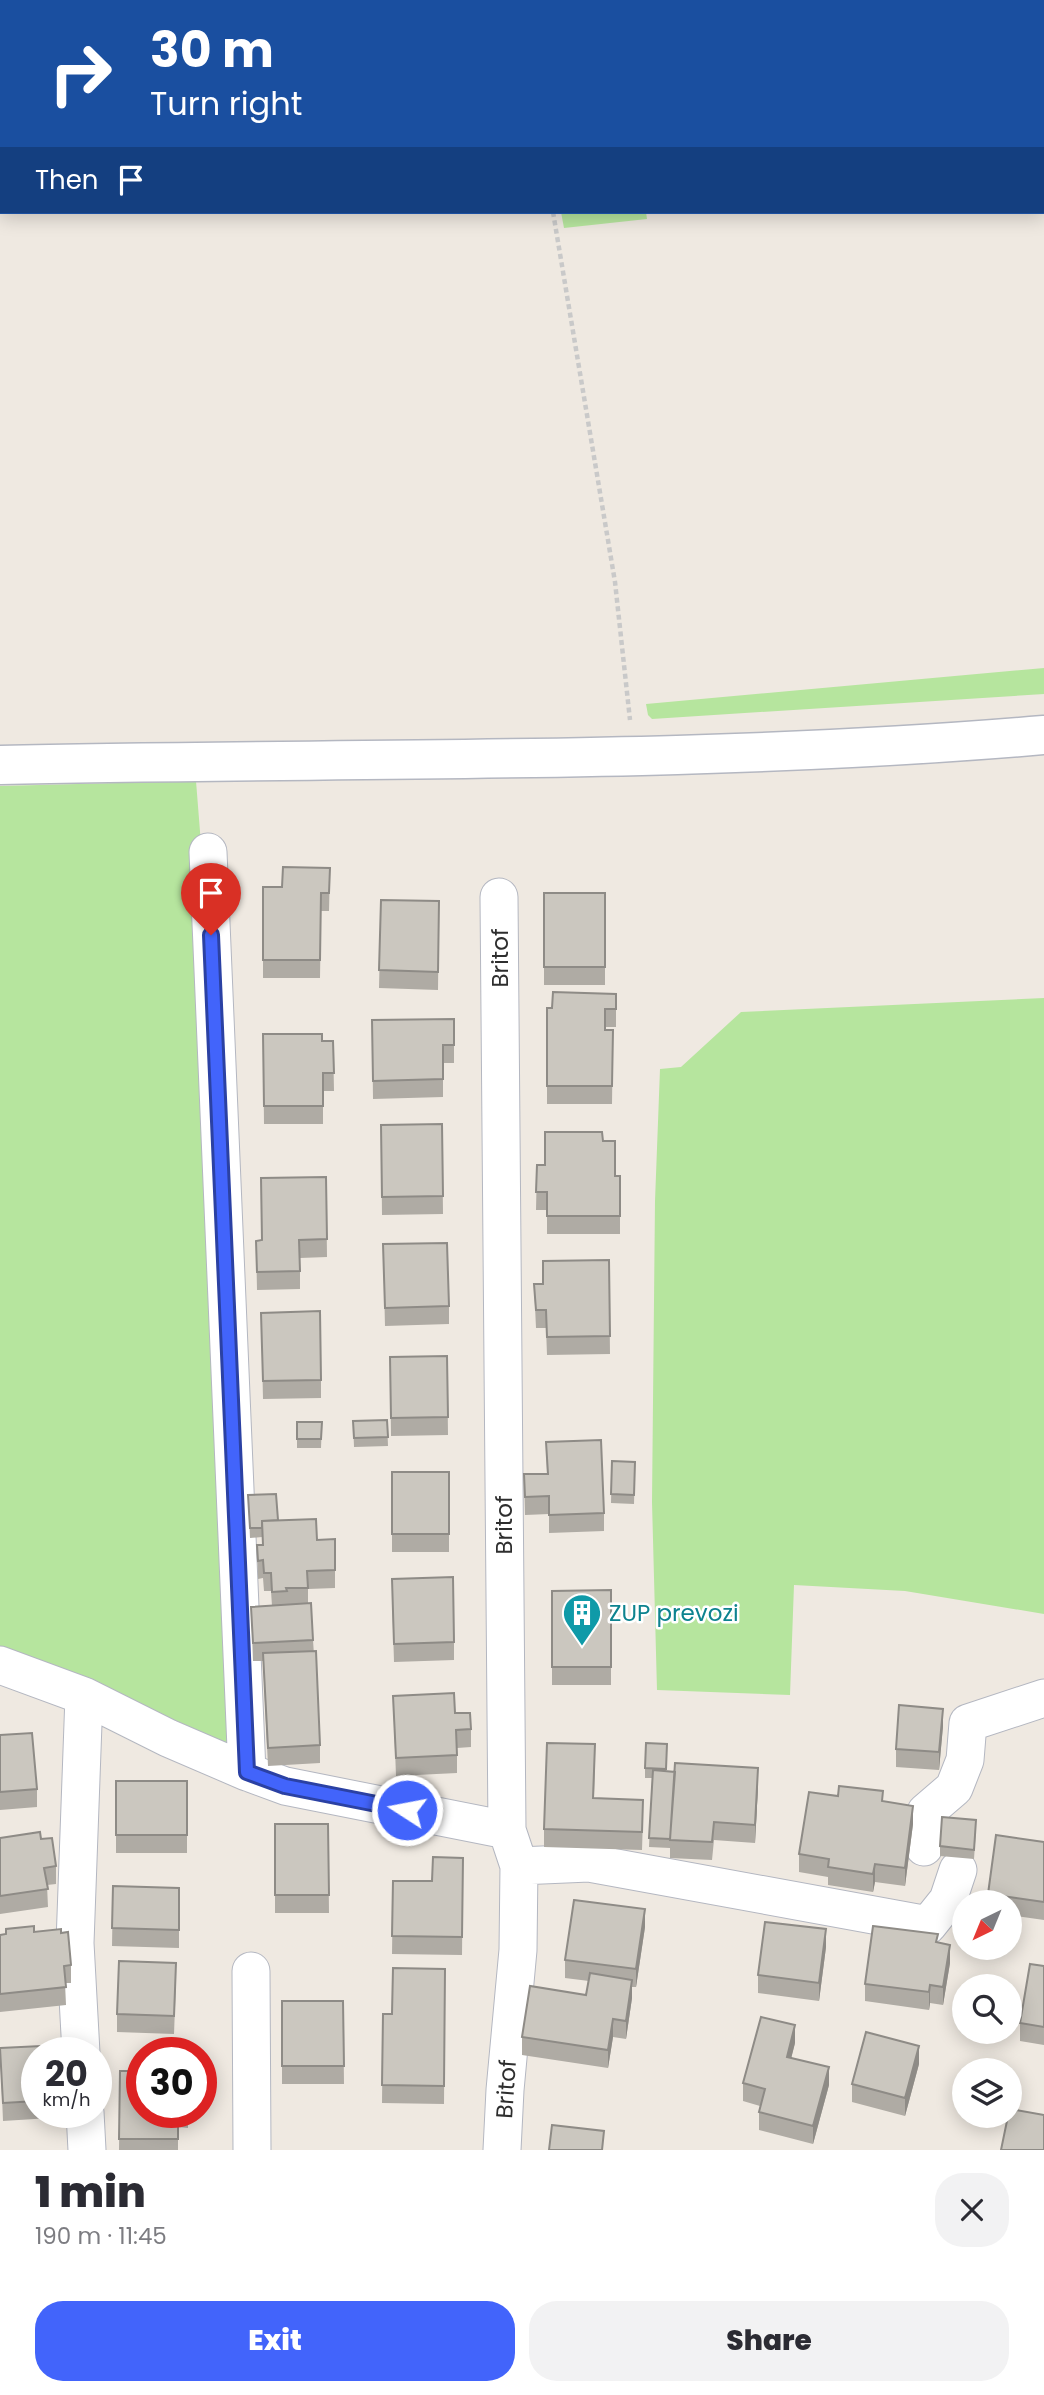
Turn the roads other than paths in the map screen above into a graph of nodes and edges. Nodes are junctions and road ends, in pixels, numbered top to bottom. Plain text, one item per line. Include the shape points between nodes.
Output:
1 (1043, 740) edge
2 (0, 765) edge
3 (208, 852) dead end
4 (499, 897) dead end
5 (0, 1665) edge
6 (85, 1696) junction
7 (1044, 1698) edge
8 (247, 1772) junction
9 (507, 1830) junction
10 (924, 1847) dead end
11 (519, 1866) junction
12 (958, 1870) dead end
13 (251, 1972) dead end
14 (80, 2037) edge
15 (86, 2128) edge
16 (87, 2150) edge
17 (252, 2150) edge
18 (502, 2150) edge

1 - 2 main road via 634,756
3 - 8 street
4 - 9 street, Britof
5 - 6 street
6 - 8 street
6 - 14 street via 75,1943
7 - 10 street via 968,1723 965,1760 954,1788 926,1812
8 - 9 street via 285,1786
9 - 11 street, Britof
11 - 12 street via 589,1863 928,1925 948,1900
11 - 18 street, Britof via 518,1950
13 - 17 street
15 - 16 street

